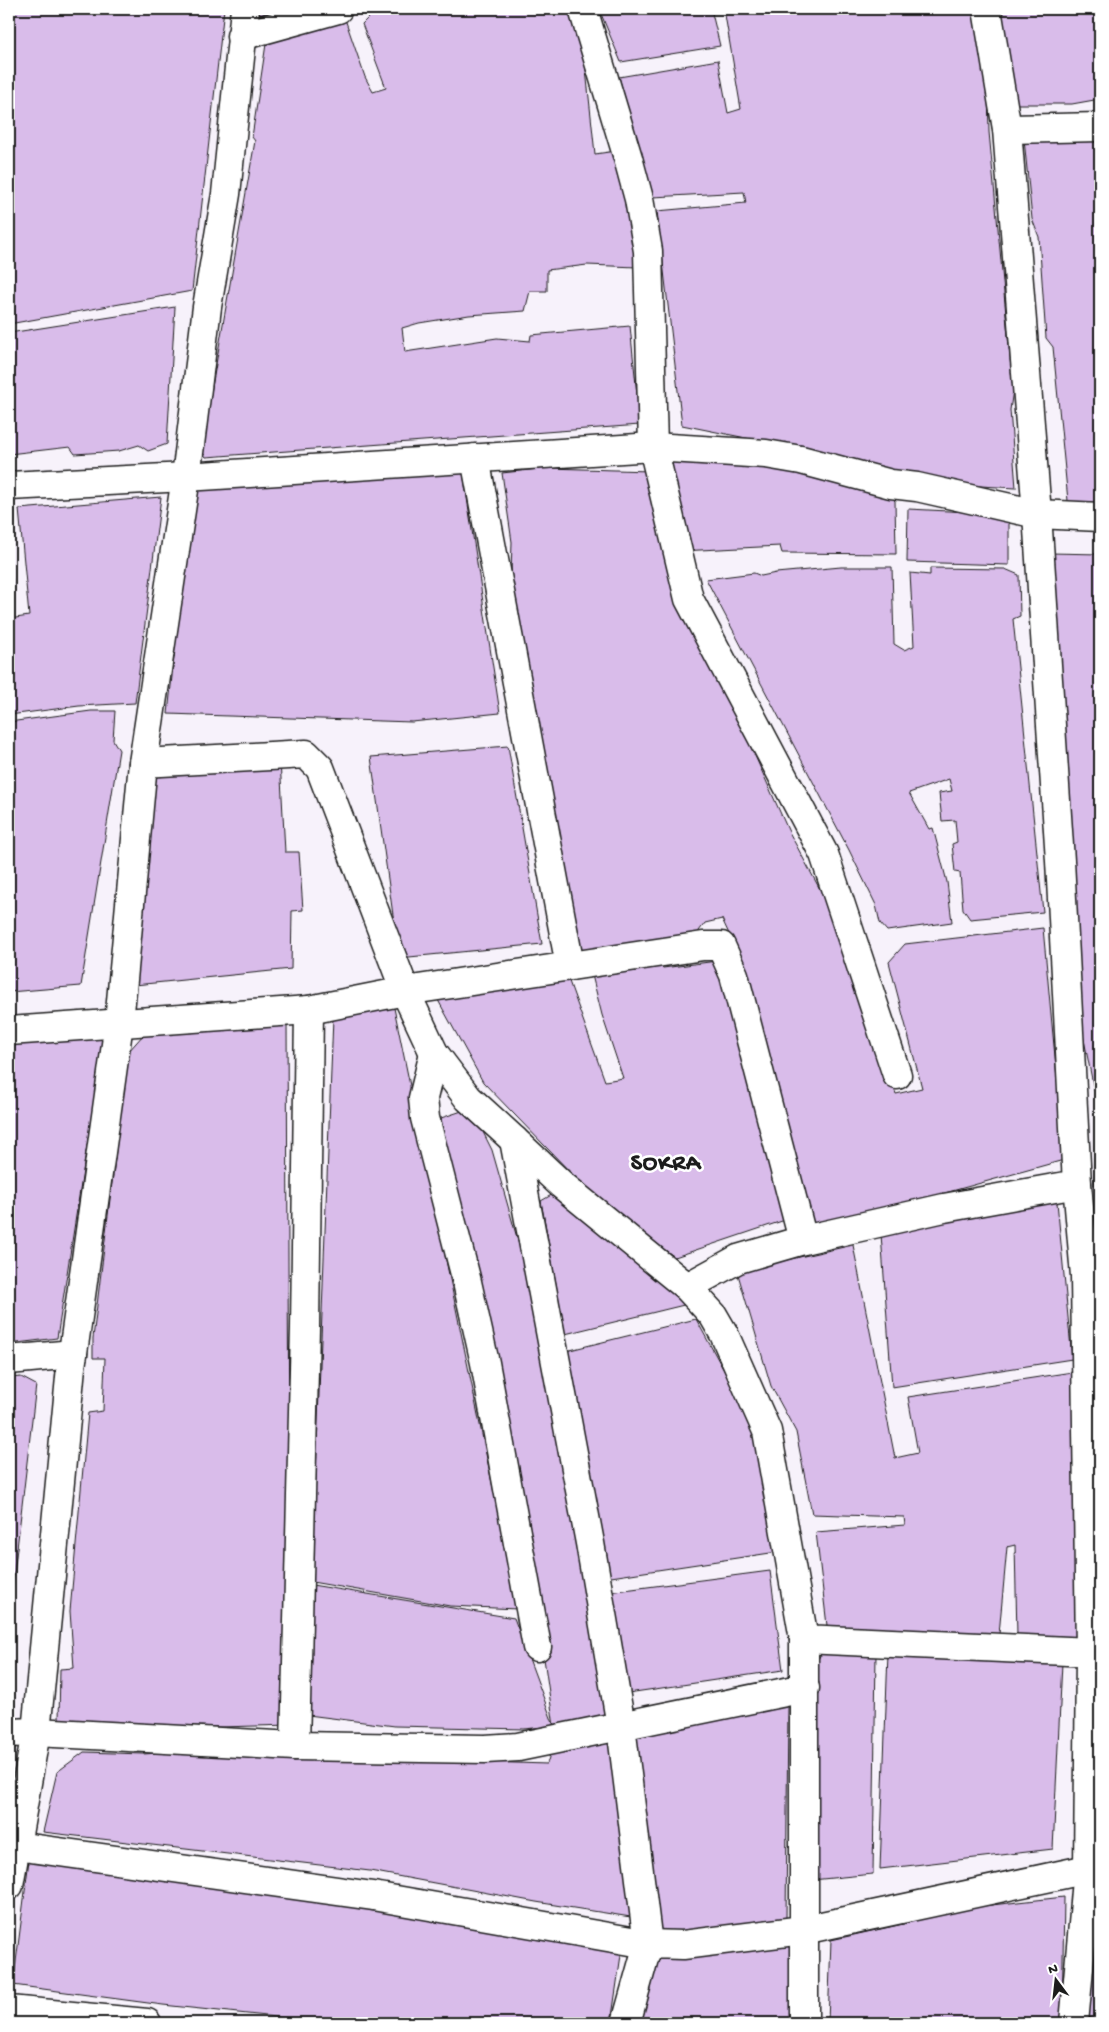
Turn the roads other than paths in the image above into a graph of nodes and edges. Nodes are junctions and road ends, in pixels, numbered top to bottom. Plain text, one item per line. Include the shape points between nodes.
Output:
1 (245, 9) edge
2 (338, 9) edge
3 (583, 9) edge
4 (987, 9) edge
5 (241, 36) junction
6 (1100, 127) edge
7 (1007, 129) junction
8 (653, 447) junction
9 (475, 458) junction
10 (186, 477) junction
11 (9, 486) edge
12 (1037, 514) junction
13 (1100, 517) edge
14 (143, 763) junction
15 (570, 966) junction
16 (405, 991) junction
17 (309, 1010) junction
18 (119, 1023) junction
19 (9, 1031) edge
20 (434, 1053) junction
21 (897, 1075) dead end
22 (514, 1140) junction
23 (1076, 1184) junction
24 (803, 1240) junction
25 (1093, 1276) edge
26 (687, 1287) junction
27 (73, 1354) junction
28 (9, 1360) edge
29 (804, 1639) junction
30 (537, 1647) dead end
31 (1095, 1653) edge
32 (805, 1688) junction
33 (621, 1726) junction
34 (36, 1732) junction
35 (9, 1733) edge
36 (295, 1746) junction
37 (1095, 1756) edge
38 (16, 1846) junction
39 (1088, 1868) junction
40 (9, 1885) edge
41 (804, 1930) junction
42 (648, 1944) junction
43 (9, 2010) edge
44 (146, 2023) edge
45 (626, 2023) edge
46 (804, 2023) edge
47 (1074, 2023) edge

1 - 5 street
2 - 5 street
3 - 8 street via 628,158 648,251
4 - 7 street
5 - 10 street via 226,194 207,307
6 - 7 street
7 - 12 street
8 - 9 street
8 - 12 street via 766,454 801,460 891,484
8 - 21 street via 689,599 824,854
9 - 10 street
9 - 15 street
10 - 11 street
10 - 14 street
12 - 13 street
12 - 23 street via 1060,861
14 - 16 street via 306,754 313,760 320,768
14 - 18 street
15 - 16 street
15 - 24 street via 722,946 734,975
16 - 17 street
16 - 20 street
17 - 18 street
17 - 36 street
18 - 19 street
18 - 27 street
20 - 22 street via 468,1098
20 - 30 street via 422,1098 425,1118 469,1291
22 - 26 street via 562,1185
22 - 33 street
23 - 24 street via 944,1208
23 - 25 street
24 - 26 street via 738,1259
25 - 31 street
26 - 29 street via 713,1315 724,1334 767,1431
27 - 28 street
27 - 34 street
29 - 31 street
29 - 32 street
31 - 37 street
32 - 33 street
32 - 41 street
33 - 36 street via 510,1748
33 - 42 street
34 - 35 street
34 - 36 street
34 - 38 street
37 - 39 street
38 - 40 street
38 - 42 street via 373,1896
39 - 41 street
39 - 47 street
41 - 42 street via 683,1945
41 - 46 street
42 - 45 street
43 - 44 street

